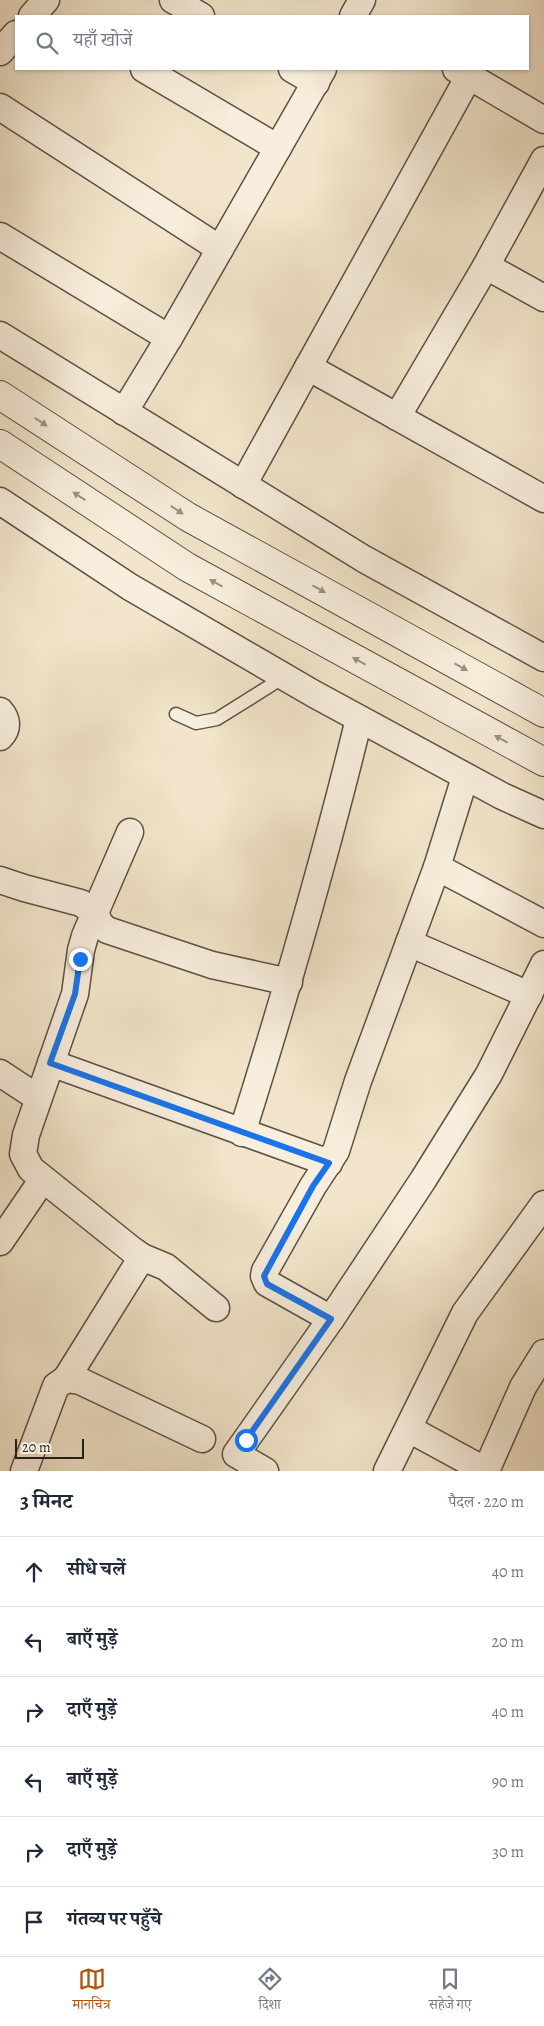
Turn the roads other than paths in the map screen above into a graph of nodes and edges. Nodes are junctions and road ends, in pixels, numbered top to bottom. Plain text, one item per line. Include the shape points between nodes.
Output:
1 (173, 0) edge
2 (362, 0) edge
3 (199, 15) edge
4 (353, 15) edge
5 (15, 35) edge
6 (0, 52) edge
7 (146, 70) edge
8 (296, 70) edge
9 (462, 72) edge
10 (320, 76) edge
11 (0, 107) edge
12 (544, 120) edge
13 (278, 148) junction
14 (544, 160) edge
15 (0, 236) edge
16 (220, 249) junction
17 (486, 266) junction
18 (544, 298) edge
19 (0, 335) edge
20 (169, 338) junction
21 (308, 367) junction
22 (0, 395) edge
23 (124, 412) junction
24 (397, 417) junction
25 (0, 444) edge
26 (243, 485) junction
27 (544, 499) edge
28 (0, 501) edge
29 (544, 658) edge
30 (284, 677) junction
31 (0, 711) edge
32 (544, 713) edge
33 (176, 714) dead end
34 (359, 719) junction
35 (0, 737) edge
36 (544, 762) edge
37 (466, 777) junction
38 (544, 815) edge
39 (130, 832) dead end
40 (437, 867) junction
41 (0, 880) edge
42 (95, 913) junction
43 (544, 924) edge
44 (410, 943) junction
45 (544, 964) edge
46 (289, 982) junction
47 (529, 995) junction
48 (50, 1063) junction
49 (0, 1073) edge
50 (38, 1098) junction
51 (242, 1132) junction
52 (329, 1163) junction
53 (43, 1179) junction
54 (544, 1204) edge
55 (0, 1242) edge
56 (142, 1257) junction
57 (216, 1308) dead end
58 (331, 1319) junction
59 (544, 1353) edge
60 (66, 1379) junction
61 (409, 1429) junction
62 (202, 1439) dead end
63 (24, 1471) edge
64 (265, 1471) edge
65 (387, 1471) edge
66 (486, 1471) edge

1 - 3 street
2 - 4 street
5 - 6 street
7 - 13 street
8 - 10 street
9 - 12 street
9 - 21 street
10 - 13 street
11 - 16 street
13 - 16 street
14 - 17 street
15 - 20 street
16 - 20 street
17 - 18 street
17 - 24 street
19 - 23 street
20 - 23 street
21 - 24 street
21 - 26 street
22 -> 32 street via 188,517
23 - 26 street
24 - 27 street
36 -> 25 street via 187,567
26 - 29 street via 364,560
28 - 30 street via 130,587
30 - 33 lane via 217,719 196,723
30 - 34 street
31 - 35 street via 6,723 5,732
34 - 37 street
34 - 46 street
37 - 38 street
37 - 40 street
39 - 42 street
40 - 43 street
40 - 44 street
41 - 42 street via 81,903
42 - 46 street via 107,930 212,965
42 - 48 street via 81,950 75,994
44 - 47 street
44 - 52 street
45 - 47 street
46 - 51 street
47 - 58 street via 476,1095
48 - 50 street
48 - 51 street
49 - 50 street
50 - 53 street via 23,1154 31,1169
51 - 52 street
52 - 58 street via 264,1276 267,1284
53 - 55 street
53 - 56 street
54 - 61 street via 465,1312
56 - 57 street via 166,1267
56 - 60 street
58 - 64 street via 236,1454
59 - 66 street via 523,1387
60 - 62 street via 80,1381
60 - 63 street via 56,1386
61 - 65 street
61 - 66 street

